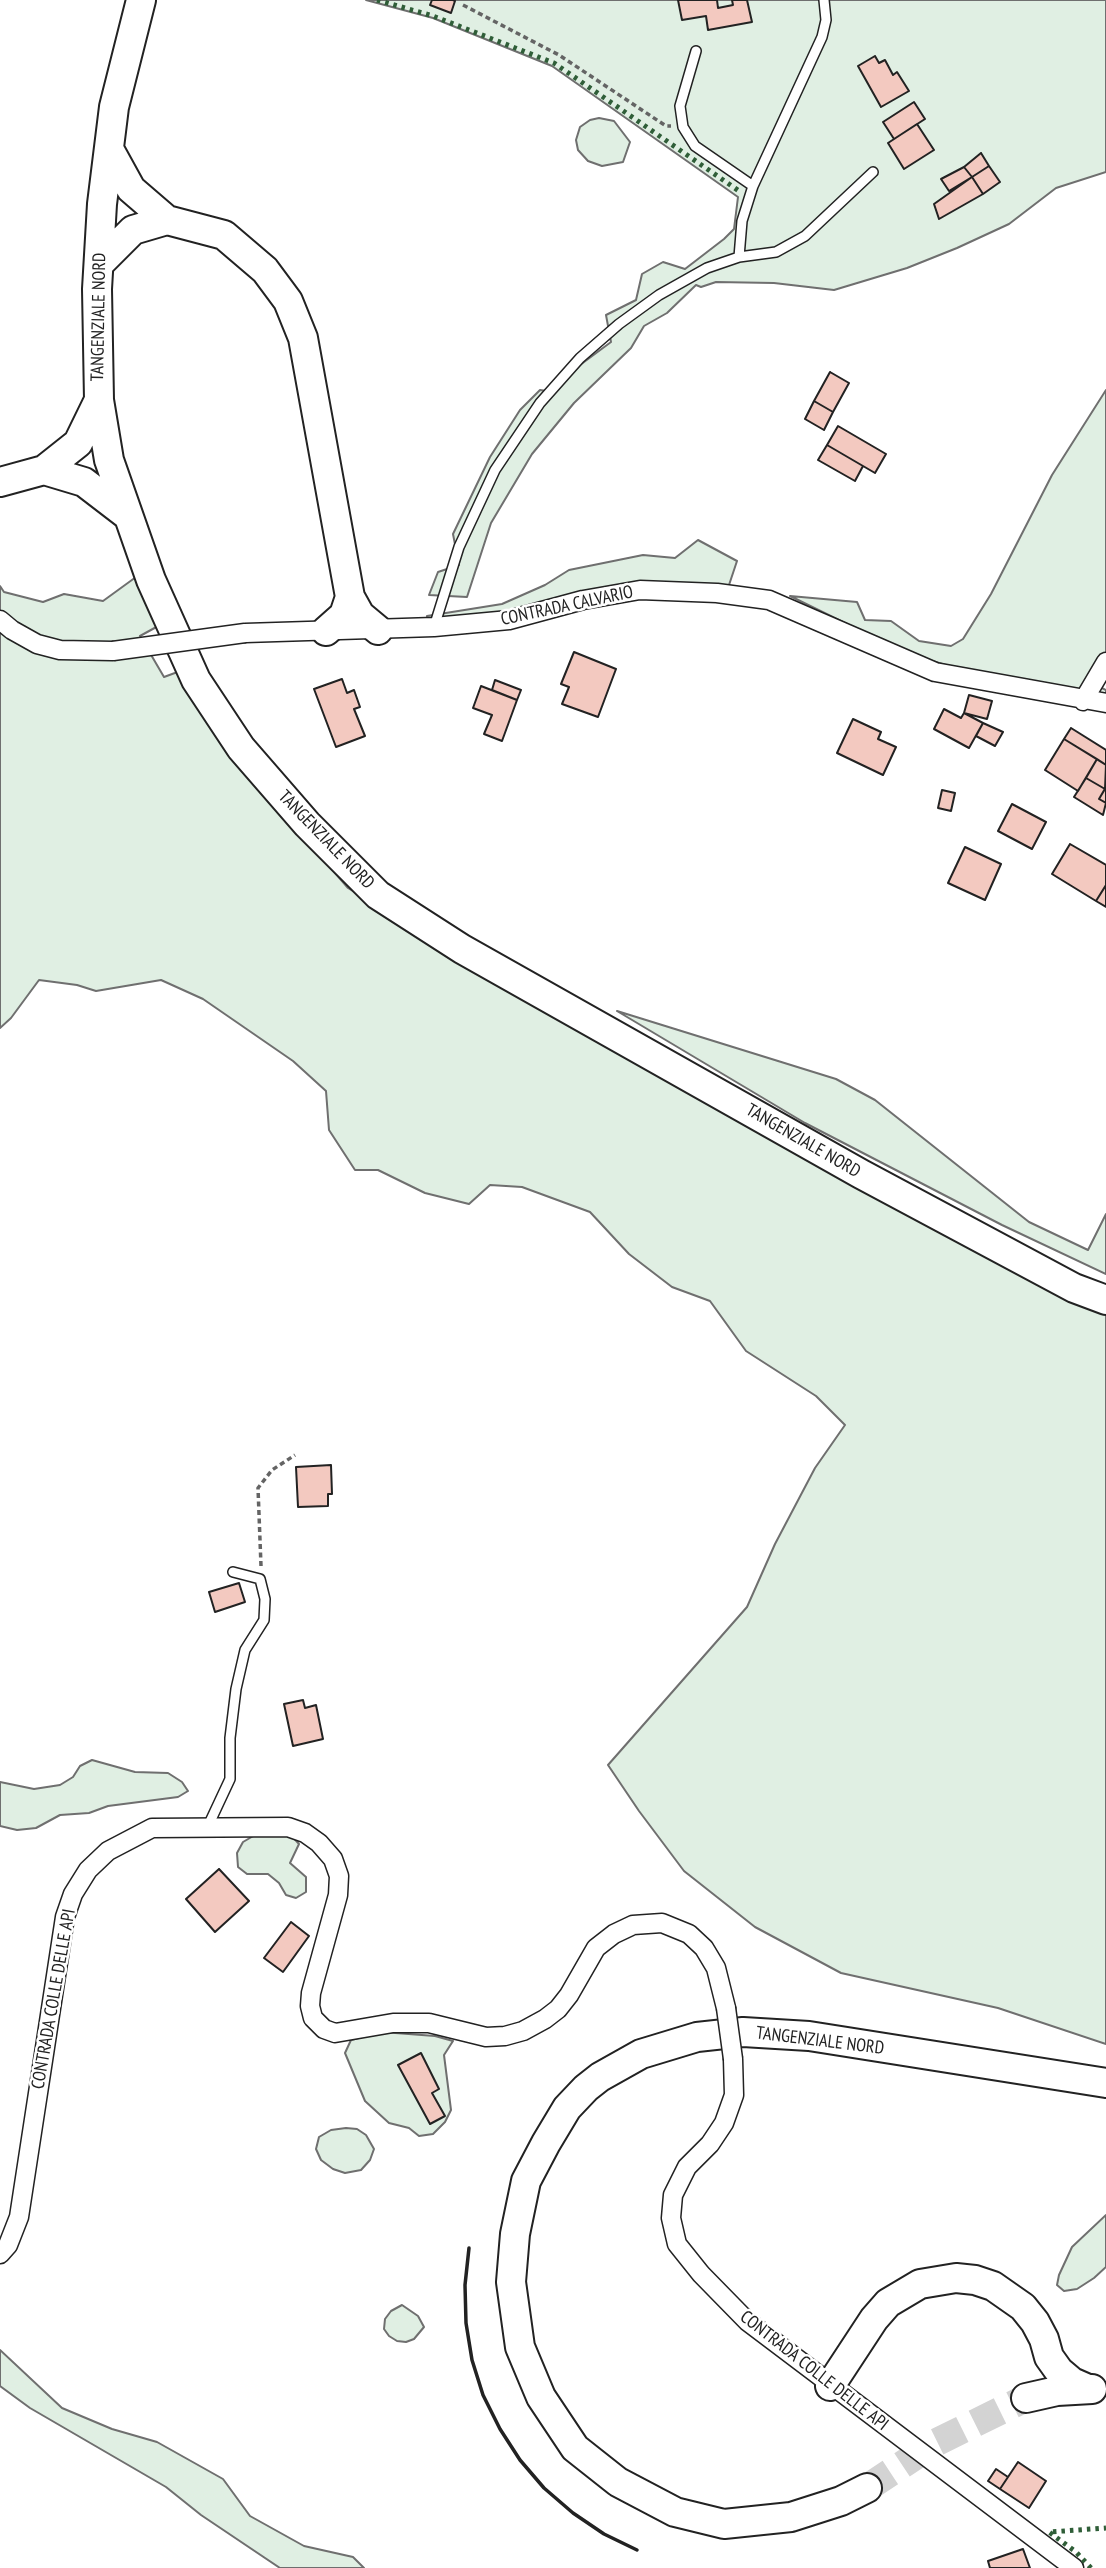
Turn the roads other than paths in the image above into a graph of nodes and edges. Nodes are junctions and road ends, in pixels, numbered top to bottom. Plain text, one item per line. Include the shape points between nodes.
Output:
1 (141, 0) edge
2 (824, 0) edge
3 (696, 51) dead end
4 (109, 149) junction
5 (873, 172) dead end
6 (753, 186) junction
7 (167, 219) junction
8 (739, 257) junction
9 (99, 264) junction
10 (99, 400) junction
11 (44, 470) junction
12 (0, 482) edge
13 (127, 515) junction
14 (350, 597) junction
15 (0, 620) edge
16 (434, 626) junction
17 (378, 629) junction
18 (326, 631) junction
19 (1106, 662) edge
20 (1083, 701) junction
21 (1106, 703) edge
22 (1106, 1300) edge
23 (233, 1572) dead end
24 (208, 1826) junction
25 (1106, 2083) edge
26 (0, 2254) edge
27 (1049, 2357) junction
28 (830, 2385) junction
29 (1097, 2390) edge
30 (867, 2488) tunnel mouth
31 (1074, 2568) edge

1 - 4 main road, TANGENZIALE NORD via 114,107
2 - 6 lane via 822,37
3 - 6 lane via 680,106 683,127 695,146
4 - 7 main road via 131,189
4 - 9 main road, TANGENZIALE NORD
5 - 8 lane via 805,236 776,252
6 - 8 lane via 742,221
7 - 9 main road via 133,230
7 - 14 main road via 224,234 265,270 288,301 303,338
8 - 16 lane via 707,268 629,317 580,358 540,403 495,470 459,547
9 - 10 main road, TANGENZIALE NORD
10 - 11 main road via 78,443
10 - 13 main road, TANGENZIALE NORD via 109,460
11 - 12 main road
11 - 13 main road via 84,482
13 - 22 main road, TANGENZIALE NORD via 196,681 240,748 307,824 379,895 461,949 860,1174 1074,1288
14 - 17 main road via 360,615
14 - 18 main road via 344,615
15 - 18 street, CONTRADA CALVARIO, bridge via 37,644 60,650 113,651 245,633
16 - 17 street, CONTRADA CALVARIO
16 - 20 street, CONTRADA CALVARIO via 509,620 640,590 718,593 769,600 934,672
17 - 18 street, CONTRADA CALVARIO
19 - 20 street
20 - 21 street, CONTRADA CALVARIO
23 - 24 lane via 260,1578 264,1620 245,1650 230,1738 230,1779
24 - 26 street, CONTRADA COLLE DELLE API via 152,1828 129,1838 88,1870 73,1894 65,1917 19,2217
24 - 28 street, CONTRADA COLLE DELLE API, bridge via 288,1827 305,1833 333,1859 339,1876 338,1895 310,2007 313,2018 335,2033 393,2023 429,2023 486,2037 523,2031 558,2009 596,1948 614,1934 633,1925 662,1923 690,1934 716,1968 726,2007 734,2095 724,2123 687,2167 673,2195 671,2218 677,2244 747,2321
25 - 30 main road, TANGENZIALE NORD via 809,2036 743,2032 697,2036 641,2054 600,2077 567,2108 545,2143 526,2181 511,2282 520,2347 541,2397 575,2448 618,2482 675,2512 724,2524 791,2517
27 - 28 main road via 1035,2322 1009,2295 975,2280 937,2279 888,2303
27 - 29 main road via 1072,2382
27 - 29 main road via 1044,2376 1029,2397
28 - 31 street, CONTRADA COLLE DELLE API

